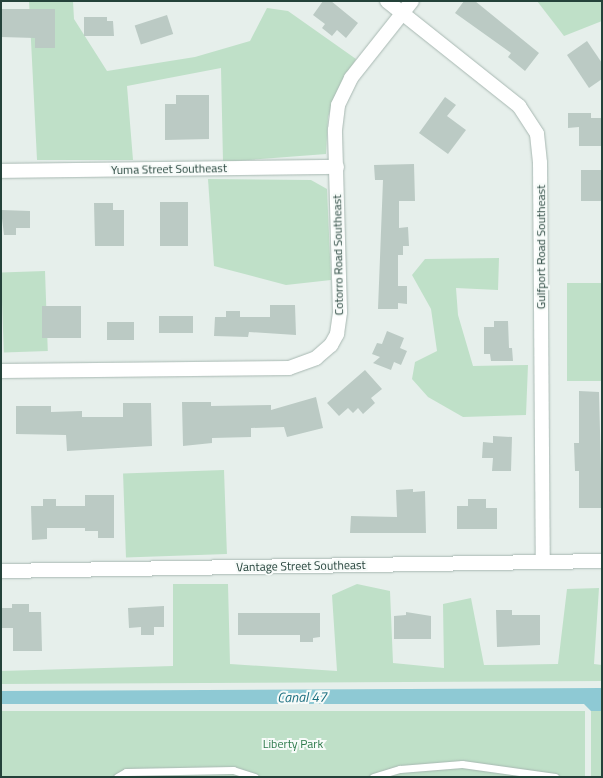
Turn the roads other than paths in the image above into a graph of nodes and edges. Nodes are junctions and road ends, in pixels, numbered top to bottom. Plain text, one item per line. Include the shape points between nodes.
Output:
1 (387, 1) edge
2 (412, 1) edge
3 (402, 14) junction
4 (337, 167) junction
5 (1, 171) edge
6 (1, 371) edge
7 (602, 561) edge
8 (543, 562) junction
9 (1, 571) edge
10 (117, 777) edge
11 (255, 777) edge
12 (373, 777) edge
13 (555, 777) edge

1 - 3 street, Gulfport Road Southeast
2 - 3 street, Cotorro Road Southeast
3 - 4 street, Cotorro Road Southeast via 352,78 338,105
3 - 8 street, Gulfport Road Southeast via 519,106 536,134 540,163
4 - 5 street, Yuma Street Southeast
4 - 6 street, Cotorro Road Southeast via 340,312 334,338 316,358 288,368
7 - 8 street, Vantage Street Southeast
8 - 9 street, Vantage Street Southeast
10 - 11 lane via 126,772 232,770
12 - 13 lane via 400,769 462,764

